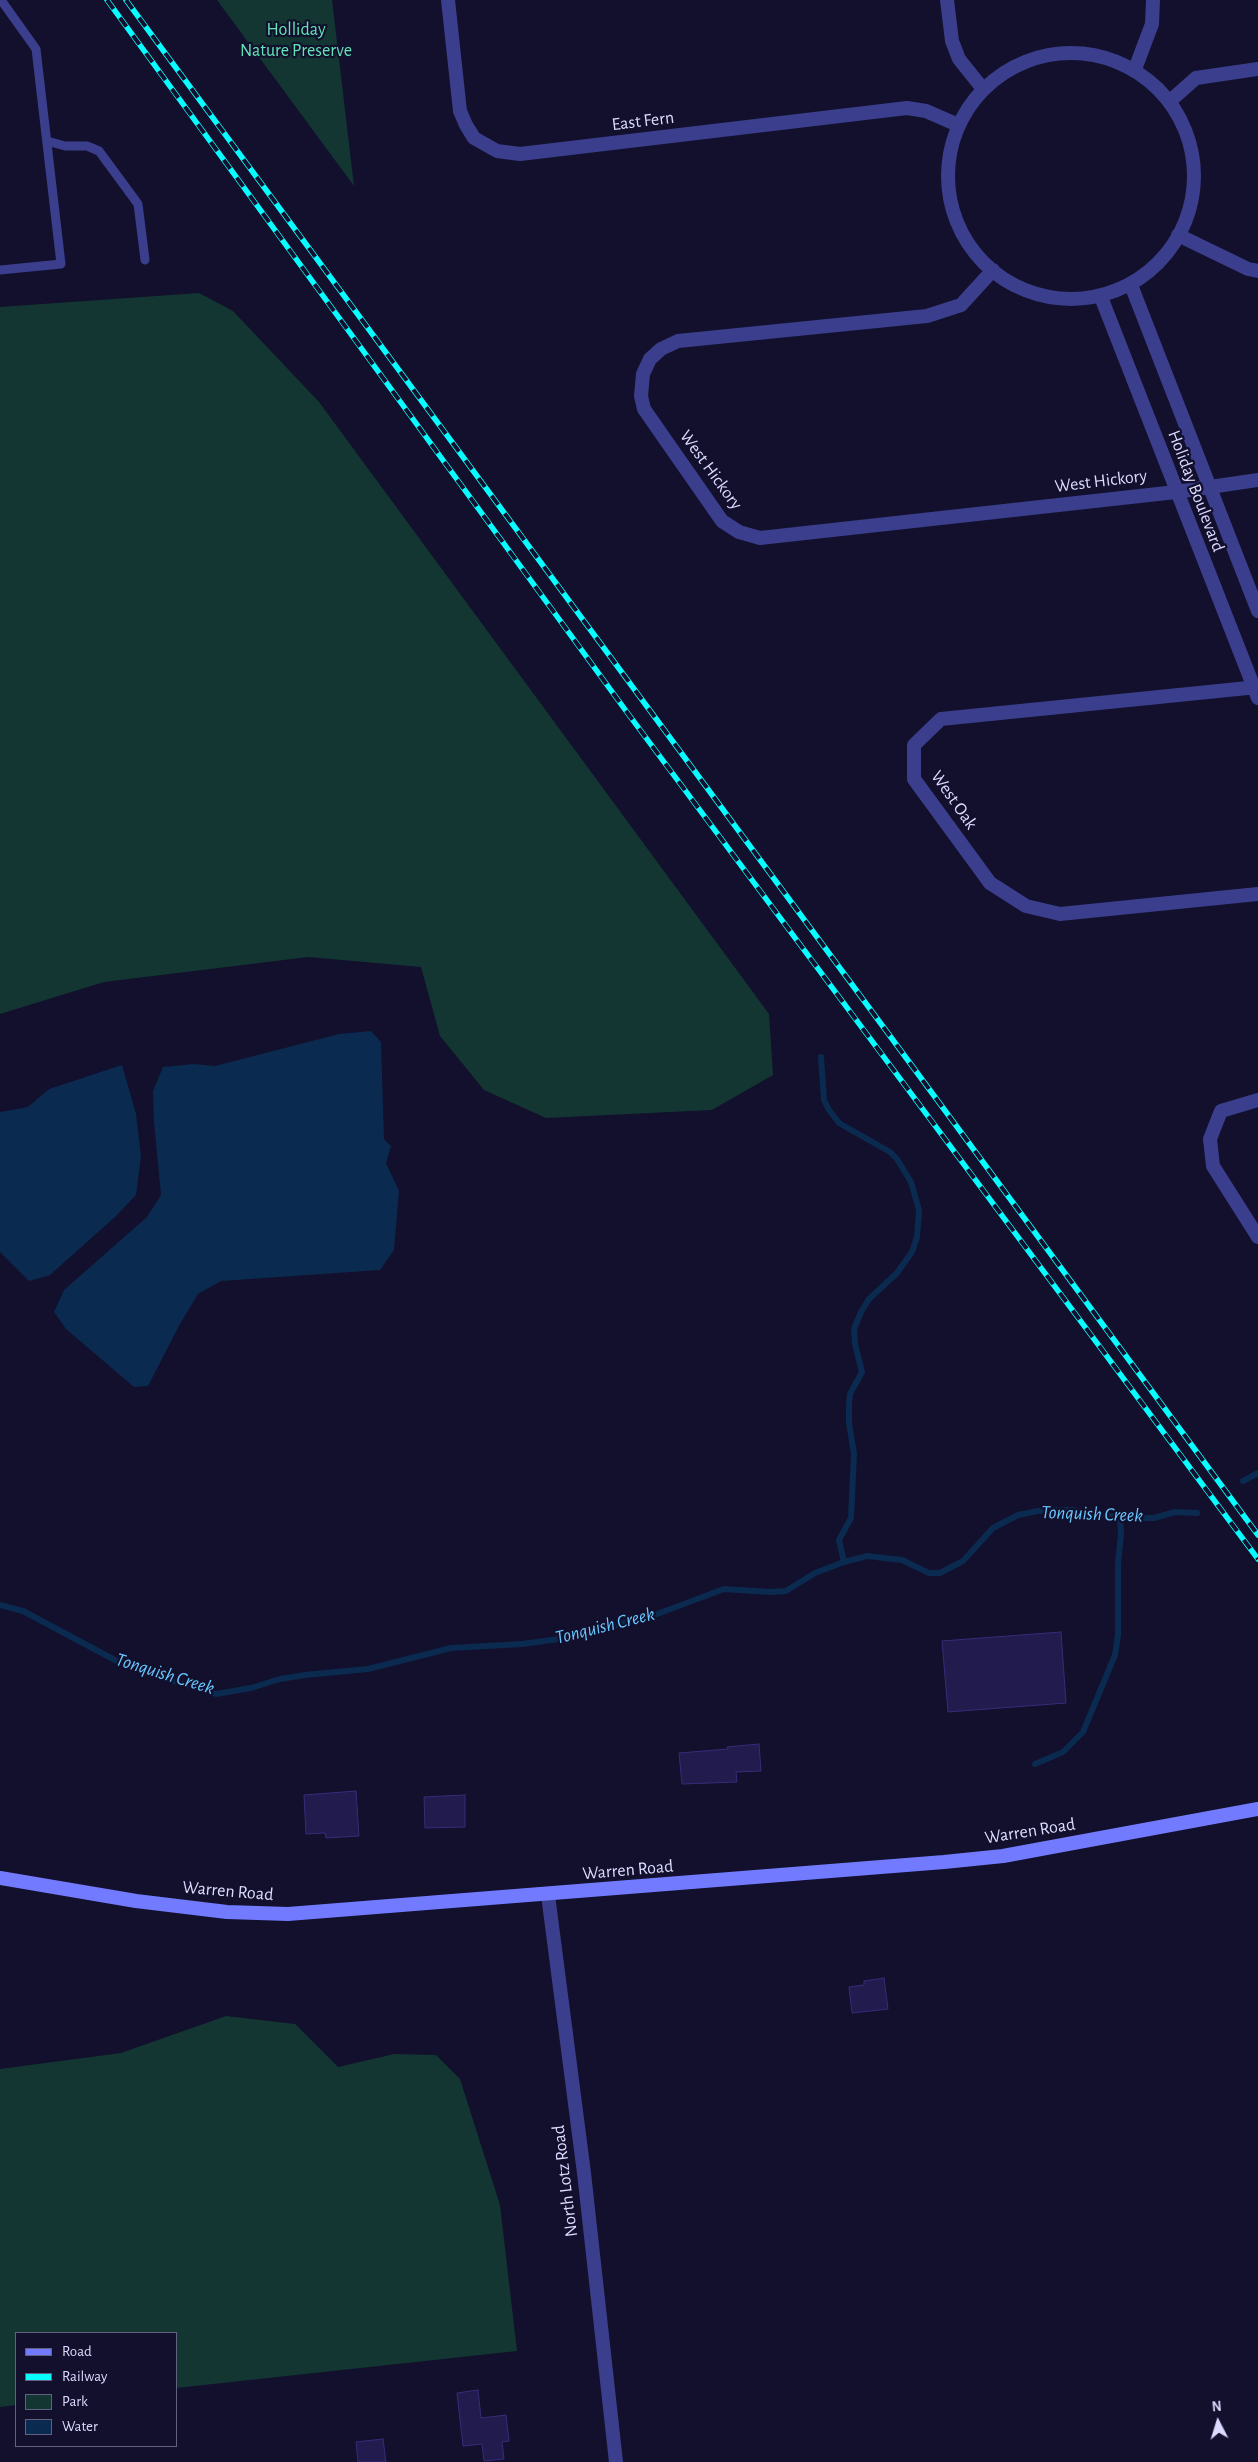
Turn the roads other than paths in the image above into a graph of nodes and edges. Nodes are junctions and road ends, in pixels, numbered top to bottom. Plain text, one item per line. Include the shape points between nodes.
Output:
1 (1, 0) edge
2 (448, 0) edge
3 (947, 0) edge
4 (1154, 0) edge
5 (1135, 69) junction
6 (1258, 69) edge
7 (983, 89) junction
8 (1170, 101) junction
9 (958, 125) junction
10 (47, 142) junction
11 (1178, 235) junction
12 (145, 260) dead end
13 (0, 270) edge
14 (993, 270) junction
15 (1258, 271) edge
16 (1131, 285) junction
17 (1101, 297) junction
18 (1258, 480) edge
19 (1208, 486) junction
20 (1176, 492) junction
21 (1258, 611) edge
22 (1257, 690) edge
23 (1258, 894) edge
24 (1258, 1100) edge
25 (1258, 1237) edge
26 (1258, 1809) edge
27 (0, 1878) edge
28 (548, 1895) junction
29 (616, 2462) edge

1 - 10 lane via 36,49
2 - 9 street, East Fern via 460,111 474,138 497,151 520,154 907,108 926,111
3 - 7 street via 952,42 959,59
4 - 5 street via 1152,24
5 - 7 street via 1095,55 1052,54 1015,67
5 - 8 street
6 - 8 street via 1196,78
7 - 9 street via 966,106
8 - 11 street via 1185,132 1192,167 1190,204
9 - 14 street via 950,164 954,209 970,244
10 - 12 lane via 87,146 99,151 138,204
10 - 13 lane via 61,264
11 - 15 street
11 - 16 street via 1154,266
14 - 17 street via 1020,287 1056,298 1082,300
14 - 20 street, West Hickory via 961,305 927,316 678,341 661,349 650,360 643,374 641,396 644,408 722,521 739,532 760,538
16 - 17 street
16 - 19 street, Holiday Boulevard
17 - 20 street, Holiday Boulevard
18 - 19 street, West Hickory
19 - 20 street, West Hickory
19 - 21 street, Holiday Boulevard
20 - 22 street, Holiday Boulevard
22 - 23 street, West Oak via 941,719 914,745 914,778 990,883 1026,906 1060,914
24 - 25 street via 1221,1112 1210,1139 1213,1166
26 - 28 main road, Warren Road via 1003,1856
27 - 28 main road, Warren Road via 145,1902 262,1914
28 - 29 street, North Lotz Road via 584,2172

